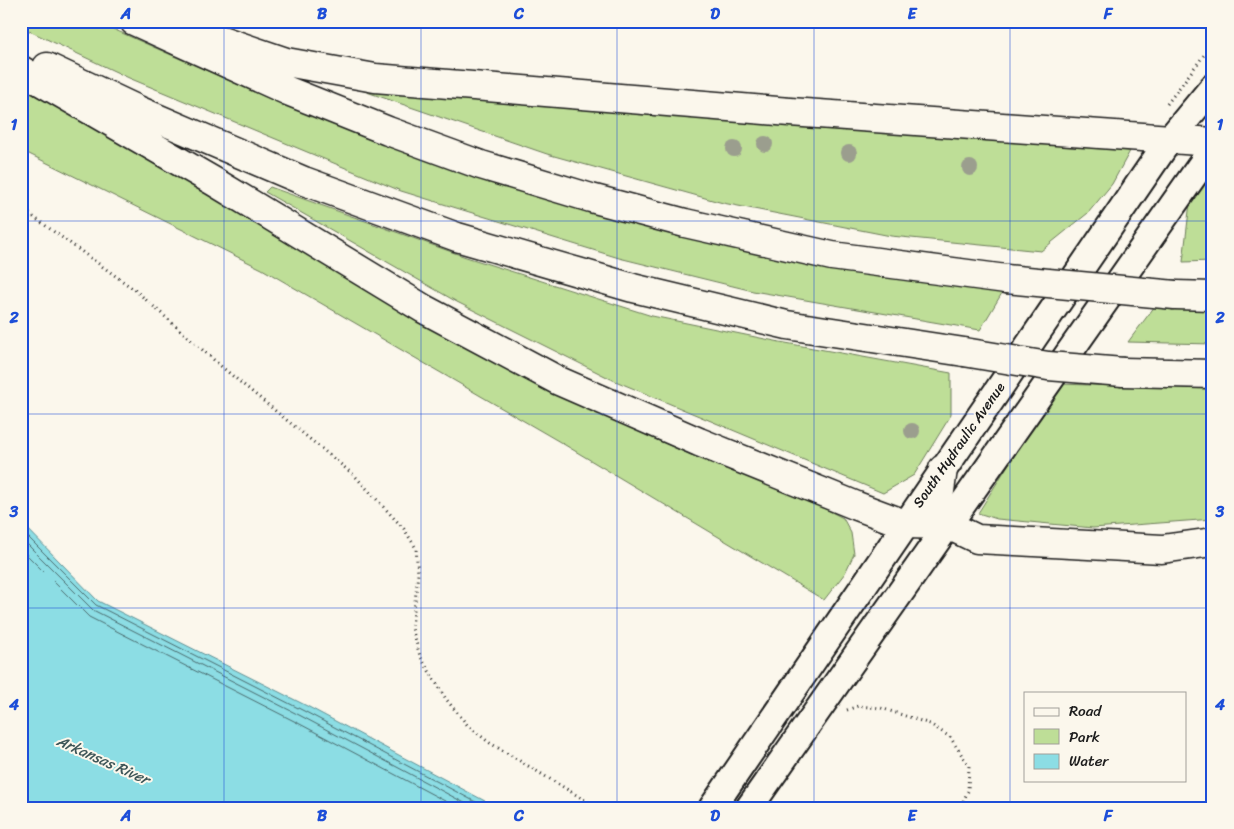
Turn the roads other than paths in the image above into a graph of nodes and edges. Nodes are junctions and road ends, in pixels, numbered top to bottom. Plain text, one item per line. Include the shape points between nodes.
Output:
1 (134, 21) edge
2 (166, 21) edge
3 (21, 55) edge
4 (21, 70) edge
5 (1213, 87) edge
6 (1169, 140) junction
7 (1213, 142) edge
8 (1213, 148) edge
9 (1213, 296) edge
10 (1213, 374) edge
11 (943, 469) junction
12 (905, 524) junction
13 (948, 525) junction
14 (1213, 542) edge
15 (712, 808) edge
16 (749, 808) edge

1 - 9 highway, bridge via 288,91 388,131 481,165 685,223 832,256 1006,278
2 - 6 highway via 286,62 375,78
3 - 10 highway, bridge via 138,110 304,180 457,237 633,288 787,325 1048,366
4 - 12 highway via 424,308 559,381 699,442
5 - 6 street, South Hydraulic Avenue
6 - 7 highway
6 - 11 street, South Hydraulic Avenue
8 - 13 street
11 - 12 street, South Hydraulic Avenue
11 - 13 highway via 938,506
12 - 13 highway
12 - 15 street, South Hydraulic Avenue
13 - 14 highway via 977,539 1162,549
13 - 16 street

